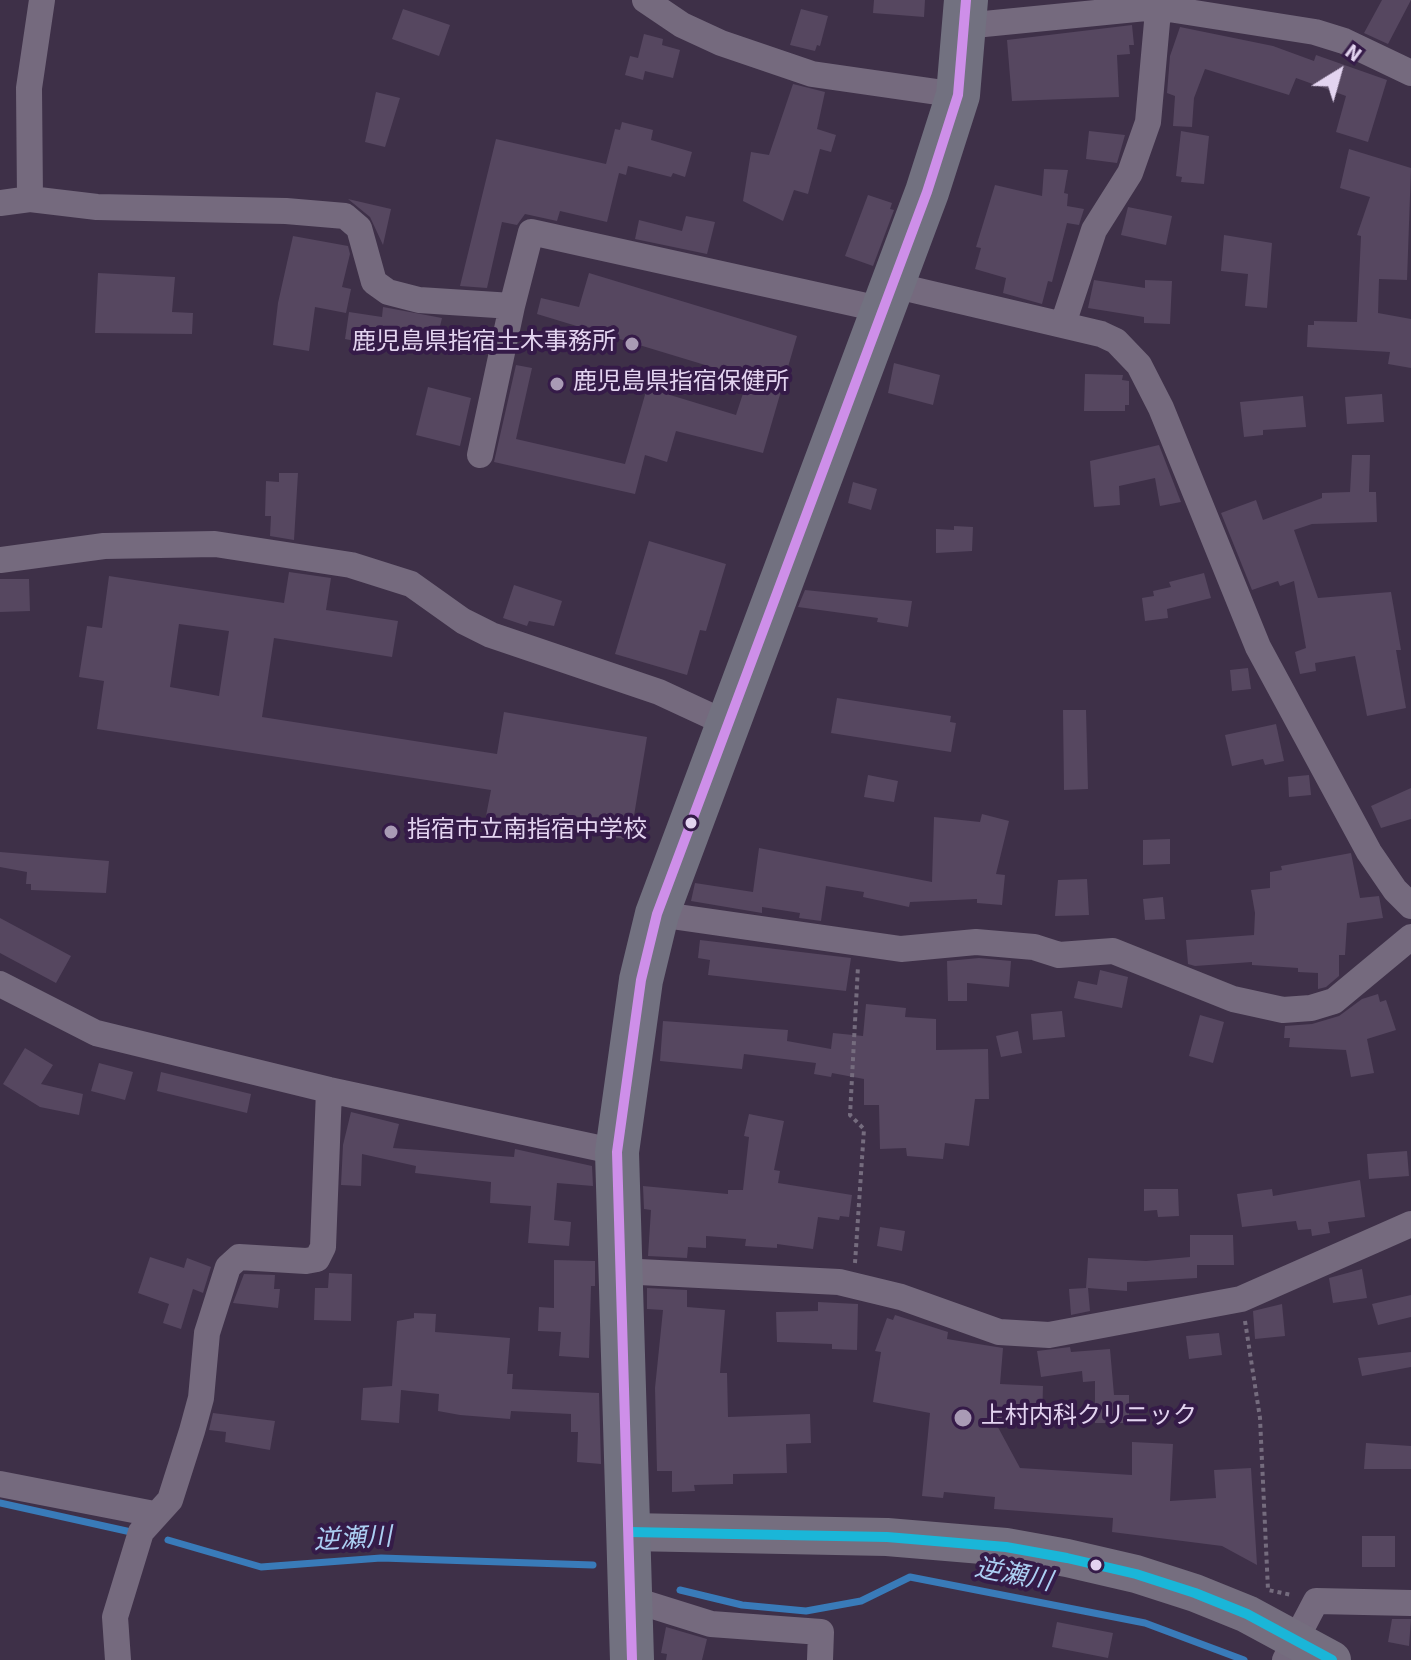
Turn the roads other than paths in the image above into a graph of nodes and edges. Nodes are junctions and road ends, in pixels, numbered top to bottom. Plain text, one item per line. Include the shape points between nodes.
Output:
1 (42, 0) edge
2 (645, 0) edge
3 (1158, 4) edge
4 (965, 13) edge
5 (1411, 73) edge
6 (958, 95) junction
7 (30, 199) junction
8 (0, 203) edge
9 (888, 298) junction
10 (512, 306) junction
11 (1063, 324) junction
12 (480, 455) dead end
13 (0, 560) edge
14 (728, 724) junction
15 (1411, 906) edge
16 (657, 914) junction
17 (1411, 937) edge
18 (0, 984) edge
19 (329, 1090) junction
20 (617, 1152) junction
21 (1411, 1224) edge
22 (619, 1271) junction
23 (0, 1484) edge
24 (154, 1514) junction
25 (629, 1532) junction
26 (631, 1599) junction
27 (1411, 1603) edge
28 (1291, 1650) edge
29 (118, 1660) edge
30 (632, 1660) edge
31 (820, 1660) edge
32 (1332, 1660) edge

1 - 7 street via 29,88
2 - 6 street via 721,43 812,74
3 - 4 street
3 - 5 street via 1315,32
3 - 11 street via 1148,122 1130,173 1094,230
4 - 6 highway
6 - 9 highway
7 - 8 street
7 - 10 street via 97,207 345,216 359,228 370,276 388,292
9 - 10 street via 531,232
9 - 11 street
9 - 14 highway
10 - 12 street
11 - 15 street via 1116,341 1150,383 1258,647 1369,852
13 - 14 street via 104,546 215,544 351,565 411,584 491,635 659,692
14 - 16 highway
16 - 17 street via 901,949 976,942 1034,947 1059,955 1113,951 1233,999 1283,1010 1334,1001
16 - 20 highway via 631,1039
18 - 19 street via 96,1033
19 - 20 street
19 - 24 street via 323,1247 317,1259 239,1257 228,1267 207,1333 192,1431 170,1500
20 - 22 highway
21 - 22 street via 1241,1299 1049,1335 999,1332 854,1285
22 - 25 highway
23 - 24 street
24 - 29 street via 141,1532 115,1617
25 - 26 highway
25 - 28 main road via 887,1537 1006,1547 1136,1574 1247,1614
26 - 30 highway
26 - 31 street via 711,1624 821,1632
27 - 28 street via 1316,1601
28 - 32 main road

